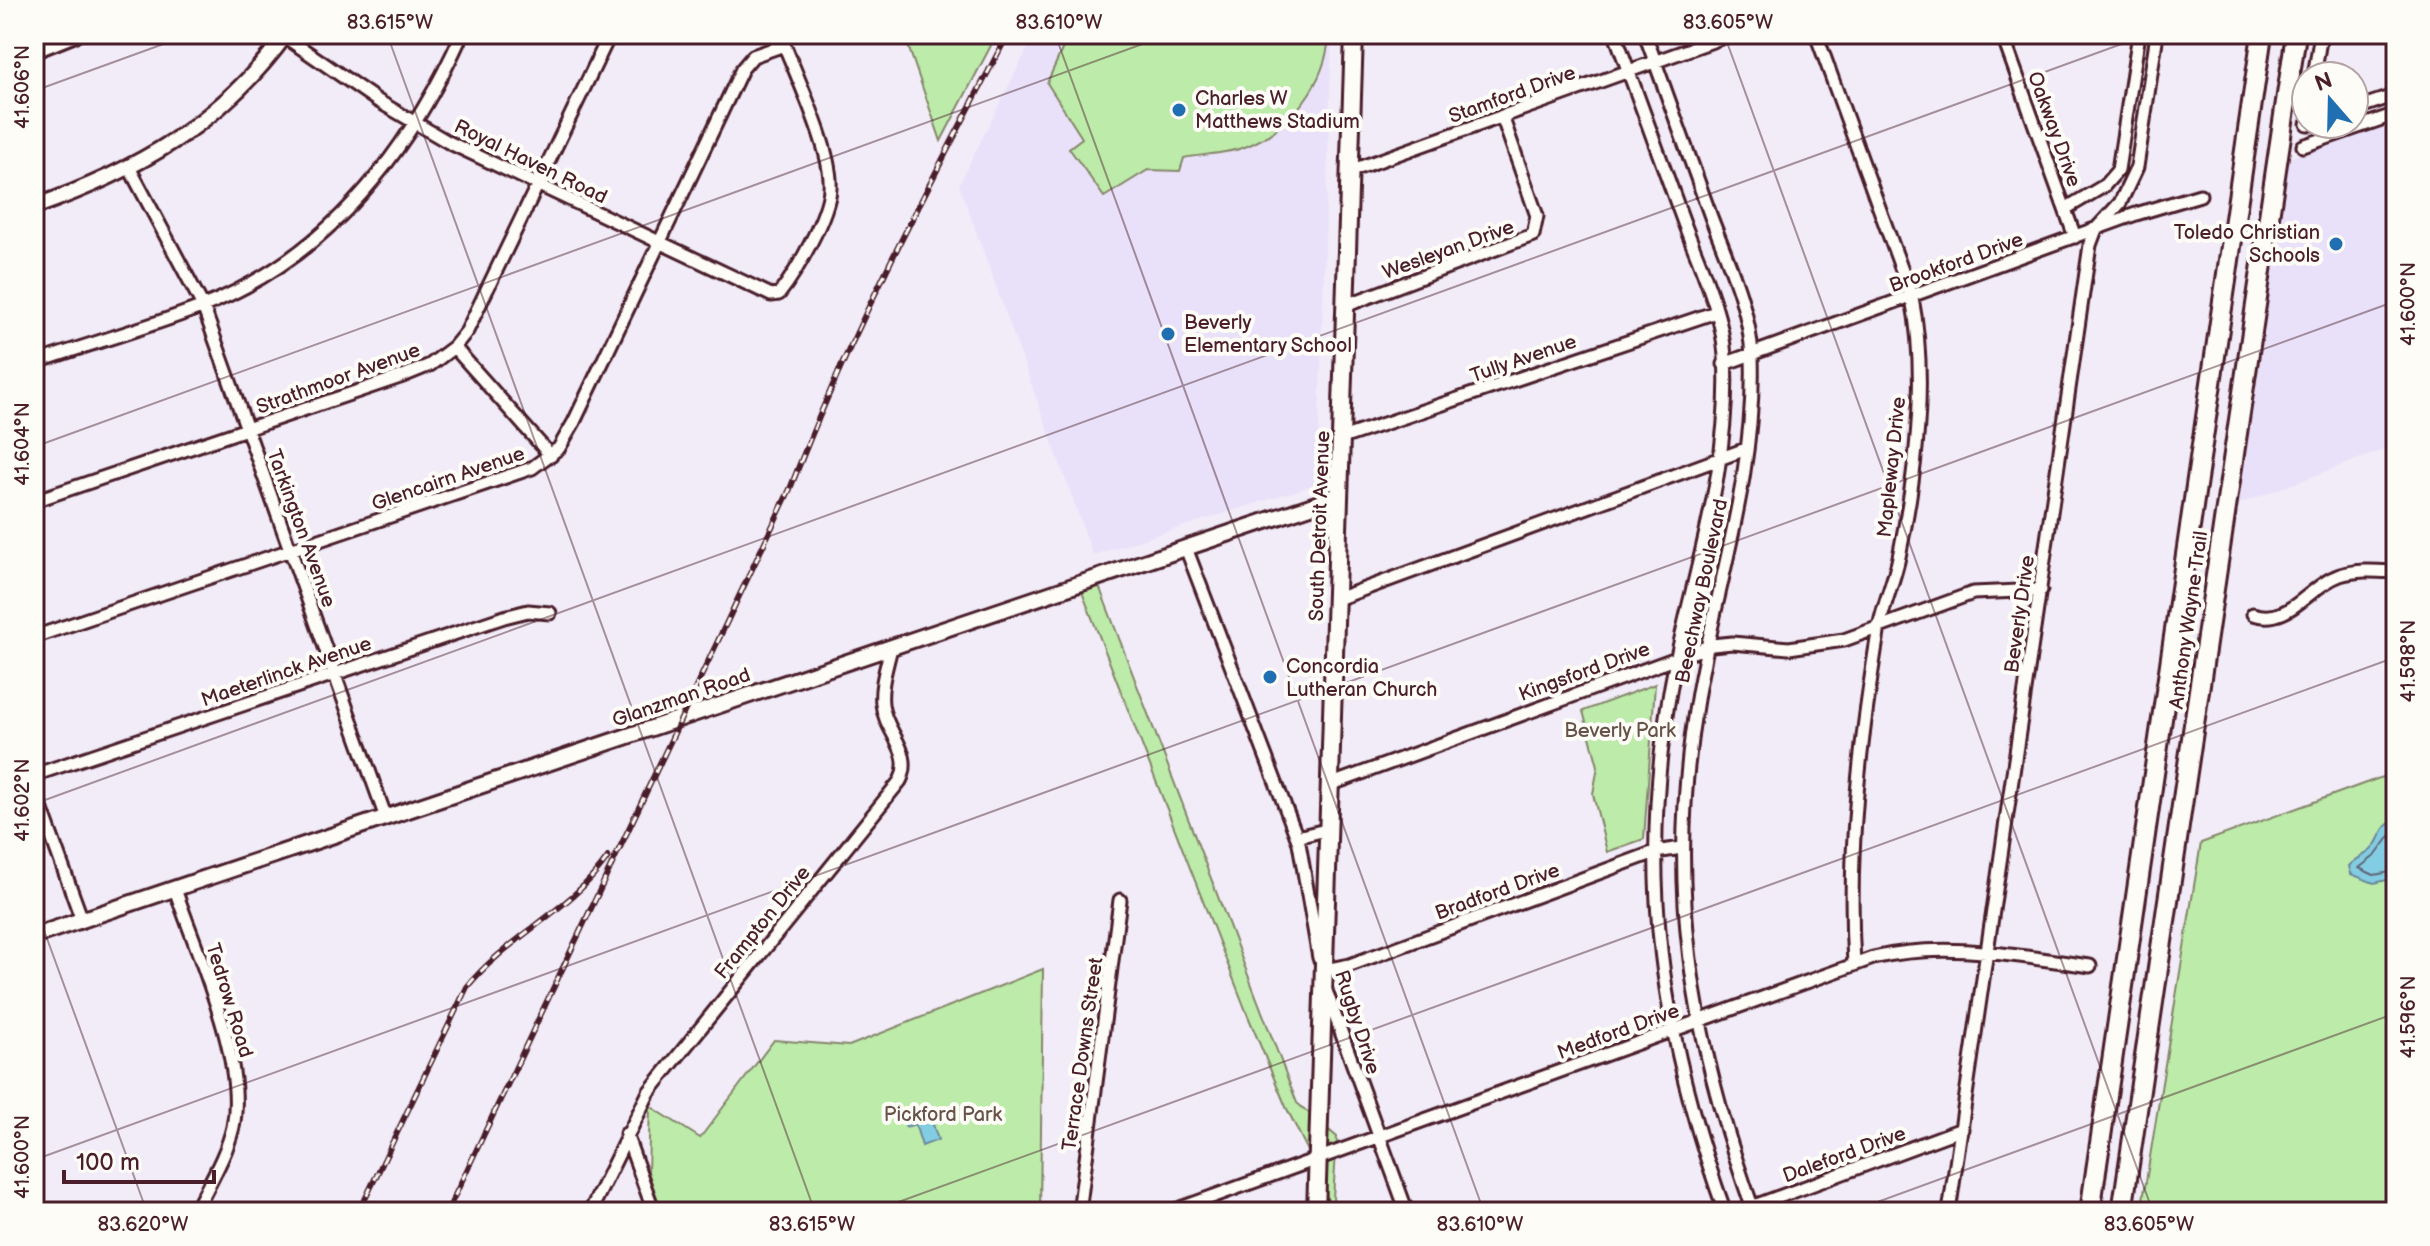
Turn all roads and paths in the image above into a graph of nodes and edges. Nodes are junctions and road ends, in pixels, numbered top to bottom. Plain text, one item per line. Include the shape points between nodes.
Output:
1 (79, 34) edge
2 (462, 34) edge
3 (610, 34) edge
4 (1354, 34) edge
5 (1615, 34) edge
6 (1645, 34) edge
7 (1732, 34) edge
8 (1816, 34) edge
9 (2002, 34) edge
10 (2139, 34) edge
11 (2157, 34) edge
12 (2262, 34) edge
13 (2296, 34) edge
14 (2321, 34) edge
15 (284, 35) edge
16 (782, 40) edge
17 (34, 52) edge
18 (2317, 60) edge
19 (1655, 62) junction
20 (1629, 71) junction
21 (2396, 95) edge
22 (2370, 104) edge
23 (2396, 114) edge
24 (1502, 116) junction
25 (415, 124) junction
26 (2303, 146) dead end
27 (130, 169) junction
28 (1350, 171) junction
29 (538, 185) junction
30 (2200, 195) dead end
31 (34, 207) edge
32 (2065, 209) junction
33 (2096, 229) junction
34 (2075, 237) junction
35 (659, 242) junction
36 (1912, 298) junction
37 (1347, 305) junction
38 (203, 306) junction
39 (1716, 312) junction
40 (454, 347) junction
41 (1752, 355) junction
42 (34, 363) edge
43 (1724, 364) junction
44 (248, 429) junction
45 (1342, 438) junction
46 (1746, 449) junction
47 (551, 456) junction
48 (1717, 460) junction
49 (1340, 496) junction
50 (34, 501) edge
51 (1186, 548) junction
52 (291, 551) junction
53 (2396, 572) edge
54 (2041, 590) junction
55 (1337, 599) junction
56 (550, 613) dead end
57 (2253, 614) dead end
58 (1879, 629) junction
59 (34, 637) edge
60 (1707, 646) junction
61 (891, 647) junction
62 (1677, 656) junction
63 (334, 673) junction
64 (34, 775) edge
65 (1332, 784) junction
66 (34, 788) edge
67 (386, 818) junction
68 (1330, 829) junction
69 (1297, 837) junction
70 (1682, 848) junction
71 (1655, 852) junction
72 (175, 889) junction
73 (1120, 900) dead end
74 (82, 920) junction
75 (34, 936) edge
76 (1988, 952) junction
77 (1854, 964) junction
78 (2090, 966) dead end
79 (1325, 970) junction
80 (1325, 989) junction
81 (1697, 1021) junction
82 (1671, 1030) junction
83 (1962, 1129) junction
84 (626, 1134) junction
85 (1379, 1137) junction
86 (1318, 1158) junction
87 (1753, 1210) edge
88 (195, 1212) edge
89 (590, 1212) edge
90 (654, 1212) edge
91 (1079, 1212) edge
92 (1170, 1212) edge
93 (1316, 1212) edge
94 (1407, 1212) edge
95 (1725, 1212) edge
96 (1738, 1212) edge
97 (1949, 1212) edge
98 (2090, 1212) edge
99 (2122, 1212) edge

1 - 17 street
2 - 25 street
3 - 29 street, Strathmoor Avenue
4 - 28 main road, South Detroit Avenue
5 - 20 street, Beechway Boulevard
6 - 19 street, Beechway Boulevard
7 - 19 street, Stamford Drive
8 - 36 street, Mapleway Drive
9 - 32 street, Oakway Drive
10 - 32 street via 2118,170 2104,186
11 - 33 street, Beverly Drive via 2137,167 2112,216
12 - 98 highway, Anthony Wayne Trail
13 - 99 highway, Anthony Wayne Trail
14 - 18 street
15 - 25 street, Royal Haven Road
15 - 27 street via 240,88
16 - 35 street, Glencairn Avenue via 753,56 742,69
16 - 35 street, Royal Haven Road via 827,162 831,187 792,278 779,294 771,295
19 - 20 street, Stamford Drive
19 - 41 street, Beechway Boulevard via 1741,297
20 - 24 street, Stamford Drive
20 - 39 street, Beechway Boulevard
21 - 22 street
23 - 26 street
24 - 28 street, Stamford Drive
24 - 37 street, Wesleyan Drive via 1537,216 1533,235
25 - 29 street, Royal Haven Road
25 - 38 street via 384,170 340,217 273,270
27 - 31 street
27 - 38 street, Tarkington Avenue
28 - 37 main road, South Detroit Avenue
29 - 35 street, Royal Haven Road
29 - 40 street, Strathmoor Avenue via 486,297
30 - 33 street, Brookford Drive
32 - 34 street, Oakway Drive
33 - 34 street, Brookford Drive
33 - 54 street, Beverly Drive
34 - 36 street, Brookford Drive
35 - 47 street, Glencairn Avenue via 574,422
36 - 41 street, Brookford Drive
36 - 58 street, Mapleway Drive via 1918,330 1916,434 1901,546
37 - 45 main road, South Detroit Avenue
38 - 42 street
38 - 44 street, Tarkington Avenue
39 - 43 street, Beechway Boulevard
39 - 45 street, Tully Avenue
40 - 44 street, Strathmoor Avenue via 403,376
40 - 47 street
41 - 43 street, Brookford Drive
41 - 46 street, Beechway Boulevard
43 - 48 street, Beechway Boulevard
44 - 50 street, Strathmoor Avenue
44 - 52 street, Tarkington Avenue
45 - 49 main road, South Detroit Avenue
46 - 48 street
46 - 60 street, Beechway Boulevard
47 - 52 street, Glencairn Avenue via 532,468
48 - 55 street
48 - 62 street, Beechway Boulevard
49 - 51 street, Glanzman Road
49 - 55 main road, South Detroit Avenue
51 - 61 street, Glanzman Road
51 - 69 street, Rugby Drive
52 - 59 street, Glencairn Avenue
52 - 63 street, Tarkington Avenue
53 - 57 street via 2360,570 2337,576 2280,616
54 - 58 street, Kingsford Drive via 1973,593
54 - 76 street, Beverly Drive
55 - 65 main road, South Detroit Avenue
56 - 63 street, Maeterlinck Avenue via 517,613
58 - 60 street, Kingsford Drive via 1789,648
58 - 77 street, Mapleway Drive via 1852,828
60 - 62 street, Kingsford Drive
60 - 70 street, Beechway Boulevard via 1690,740
61 - 67 street, Glanzman Road
61 - 84 street, Frampton Drive via 882,705 906,770 660,1078
62 - 65 street, Kingsford Drive
62 - 71 street, Beechway Boulevard via 1663,737
63 - 64 street, Maeterlinck Avenue
63 - 67 street, Tarkington Avenue
65 - 68 main road, South Detroit Avenue
66 - 74 street
67 - 72 street, Glanzman Road
68 - 69 street
68 - 79 main road, South Detroit Avenue
69 - 80 street, Rugby Drive
70 - 71 street, Bradford Drive
70 - 81 street, Beechway Boulevard
71 - 79 street, Bradford Drive
71 - 82 street, Beechway Boulevard
72 - 74 street, Glanzman Road
72 - 88 street, Tedrow Road via 222,1029 236,1095 232,1130
73 - 91 street, Terrace Downs Street
74 - 75 street, Glanzman Road
76 - 77 street, Medford Drive via 1926,949
76 - 78 street, Medford Drive
76 - 83 street, Beverly Drive
77 - 81 street, Medford Drive
79 - 80 main road, South Detroit Avenue
80 - 85 street, Rugby Drive
80 - 86 main road, South Detroit Avenue
81 - 82 street, Medford Drive
81 - 87 street, Beechway Boulevard via 1716,1103
82 - 85 street, Medford Drive
82 - 95 street, Beechway Boulevard via 1690,1111
83 - 87 street, Daleford Drive
83 - 97 street, Beverly Drive
84 - 89 street, Frampton Drive
84 - 90 street
85 - 86 street, Medford Drive
85 - 94 street, Rugby Drive
86 - 92 street, Medford Drive
86 - 93 main road, South Detroit Avenue
87 - 96 street, Daleford Drive

